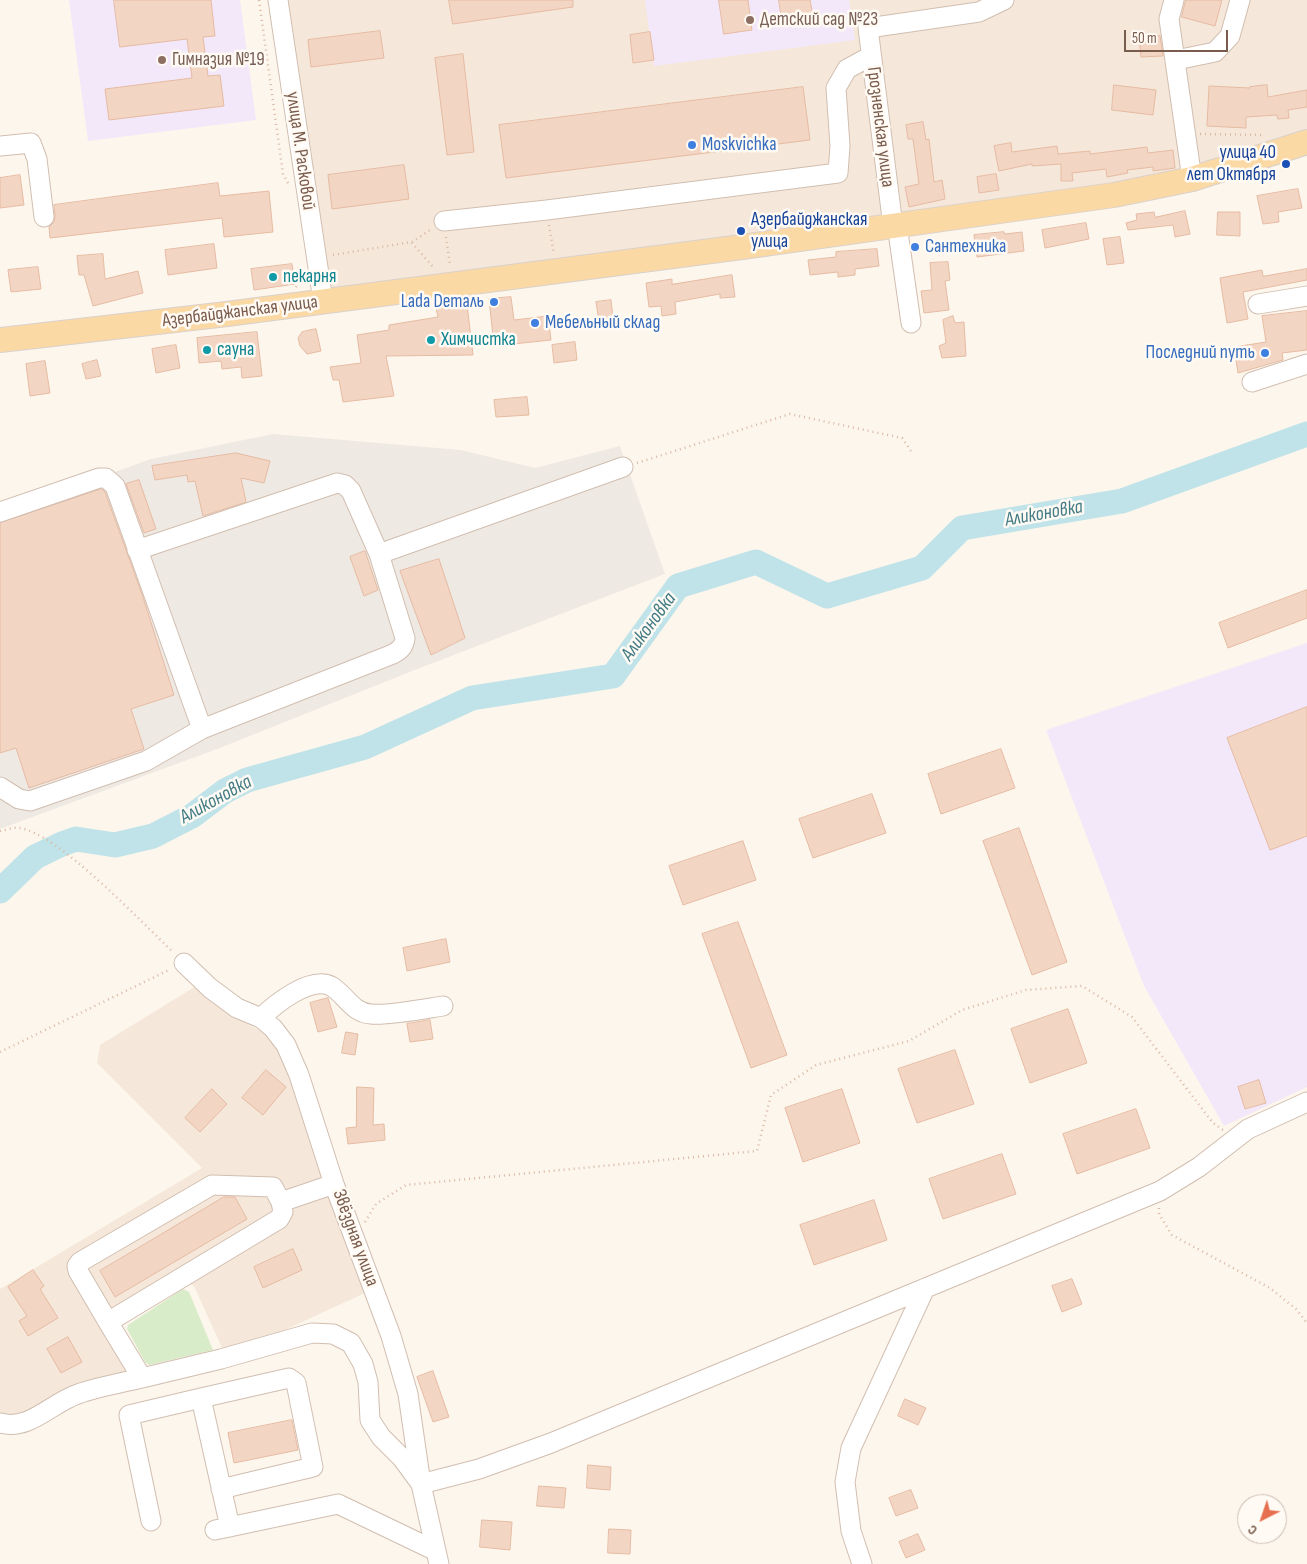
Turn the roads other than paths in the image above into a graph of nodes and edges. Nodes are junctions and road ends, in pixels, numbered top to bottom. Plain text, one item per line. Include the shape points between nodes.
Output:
1 (278, 0) edge
2 (1004, 0) edge
3 (1174, 0) edge
4 (1240, 0) edge
5 (871, 56) junction
6 (1176, 60) junction
7 (0, 146) edge
8 (1305, 148) edge
9 (1192, 179) junction
10 (44, 217) dead end
11 (444, 221) road end
12 (895, 225) junction
13 (1307, 296) edge
14 (323, 302) junction
15 (1258, 304) dead end
16 (911, 323) dead end
17 (0, 340) edge
18 (1307, 364) edge
19 (1252, 382) dead end
20 (623, 467) road end
21 (0, 512) edge
22 (137, 550) junction
23 (379, 554) junction
24 (202, 729) junction
25 (0, 787) edge
26 (184, 963) road end
27 (443, 1006) dead end
28 (261, 1018) junction
29 (1307, 1102) edge
30 (334, 1184) junction
31 (281, 1202) junction
32 (925, 1288) junction
33 (108, 1322) junction
34 (142, 1378) junction
35 (201, 1398) junction
36 (0, 1423) edge
37 (421, 1484) junction
38 (221, 1488) junction
39 (152, 1521) dead end
40 (437, 1557) edge
41 (862, 1564) edge

1 - 14 street, улица М. Расковой
2 - 5 street, Грозненская улица via 979,12 868,28
3 - 6 street via 1169,19
4 - 6 street via 1230,36 1215,52
5 - 11 street via 847,69 836,88 840,146 838,172
5 - 12 street, Грозненская улица
6 - 9 street
7 - 10 street via 31,143 37,159
8 - 9 main road, Азербайджанская улица
9 - 12 main road, Азербайджанская улица via 1114,195
12 - 14 main road, Азербайджанская улица
12 - 16 street, Грозненская улица
13 - 15 street
14 - 17 main road, Азербайджанская улица
18 - 19 street
20 - 23 street
21 - 22 street via 106,478 115,486
22 - 23 street via 337,482 351,491
22 - 24 street
23 - 24 street via 405,638 400,650
24 - 25 street via 146,761 30,801 19,799
26 - 28 street, Звёздная улица via 236,1008
27 - 28 street via 370,1014 356,1009 330,986 316,984 273,1005
28 - 30 street, Звёздная улица via 286,1045 296,1067
29 - 32 street via 1248,1129 1199,1167 1160,1191
30 - 31 street
30 - 37 street, Звёздная улица via 391,1336 408,1394
31 - 33 street via 283,1212 279,1218
31 - 33 street via 273,1188 212,1185 80,1262 78,1271
32 - 37 street via 551,1443 479,1469
32 - 41 street via 851,1448 845,1482 851,1531
33 - 34 street
34 - 36 street via 77,1394 23,1424
34 - 37 street via 312,1333 334,1334 351,1343 363,1364 368,1382 370,1420 381,1438 402,1458
35 - 38 street
35 - 38 street via 289,1378 296,1383 313,1467
35 - 39 street via 129,1415
37 - 40 street, Звёздная улица
38 - 40 street via 223,1529 338,1504

